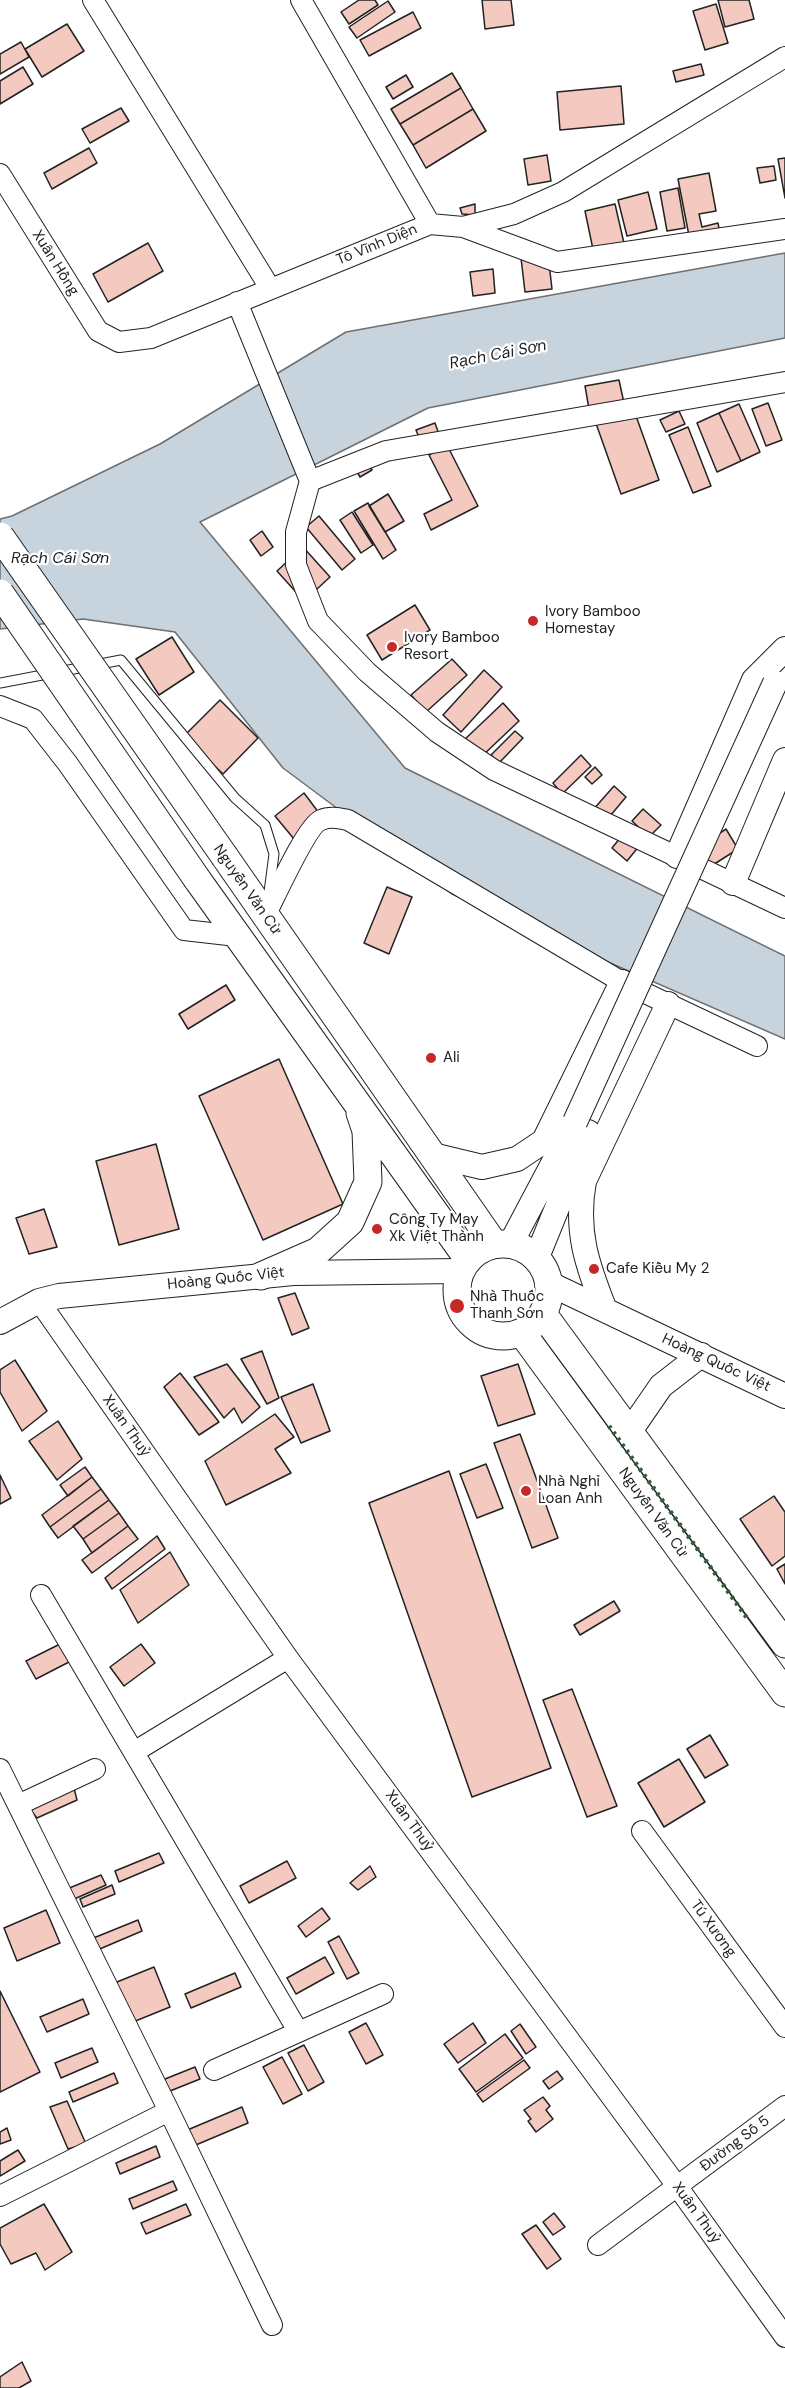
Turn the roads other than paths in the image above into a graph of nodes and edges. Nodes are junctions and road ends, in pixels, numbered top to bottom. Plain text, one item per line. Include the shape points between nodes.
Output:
1 (93, 0) edge
2 (301, 0) edge
3 (785, 57) edge
4 (0, 174) edge
5 (430, 224) junction
6 (463, 226) junction
7 (785, 229) edge
8 (270, 288) junction
9 (237, 302) junction
10 (119, 342) joint
11 (785, 382) edge
12 (310, 481) junction
13 (0, 536) edge
14 (0, 593) edge
15 (785, 649) edge
16 (785, 672) edge
17 (0, 683) edge
18 (785, 700) edge
19 (0, 706) edge
20 (785, 760) edge
21 (678, 856) junction
22 (733, 883) junction
23 (785, 908) edge
24 (265, 916) junction
25 (237, 936) junction
26 (622, 982) junction
27 (668, 1004) junction
28 (757, 1046) dead end
29 (357, 1103) junction
30 (581, 1127) junction
31 (432, 1155) junction
32 (502, 1244) junction
33 (537, 1257) junction
34 (464, 1265) junction
35 (261, 1276) junction
36 (550, 1284) junction
37 (39, 1301) junction
38 (605, 1310) junction
39 (543, 1314) junction
40 (0, 1323) edge
41 (522, 1333) junction
42 (701, 1356) junction
43 (785, 1396) edge
44 (630, 1431) junction
45 (40, 1595) dead end
46 (785, 1644) edge
47 (288, 1658) junction
48 (785, 1693) edge
49 (134, 1752) junction
50 (0, 1769) edge
51 (95, 1769) dead end
52 (18, 1805) junction
53 (642, 1831) dead end
54 (383, 1994) dead end
55 (785, 2027) edge
56 (298, 2031) junction
57 (214, 2070) dead end
58 (785, 2106) edge
59 (169, 2111) junction
60 (677, 2186) junction
61 (0, 2196) edge
62 (598, 2245) dead end
63 (272, 2325) dead end
64 (785, 2337) edge

1 - 8 street
2 - 5 street
3 - 6 street, Tô Vĩnh Diện via 563,192 514,214
4 - 10 street, Xuân Hồng via 98,331
5 - 6 street, Tô Vĩnh Diện
5 - 8 street, Tô Vĩnh Diện
6 - 7 street via 557,262
8 - 9 street, Tô Vĩnh Diện
9 - 10 street, Tô Vĩnh Diện via 151,338
9 - 12 street
11 - 12 street via 386,451
12 - 21 street via 296,532 296,565 318,621 367,672 436,732 494,770
13 - 24 main road, Nguyễn Văn Cừ, bridge
14 - 25 main road, bridge
15 - 21 street via 754,680
16 - 30 street, bridge via 775,683
17 - 24 lane via 121,660 235,798 265,825 274,854
18 - 30 street
19 - 25 street via 33,719 184,930
20 - 22 street
21 - 22 street
22 - 23 street
24 - 26 street via 318,820 348,820
24 - 31 main road, Nguyễn Văn Cừ
25 - 29 main road
26 - 27 street
26 - 31 street via 544,1141 517,1159 482,1167
27 - 28 street
27 - 38 street via 584,1181 582,1242
29 - 34 main road
29 - 35 main road via 366,1131 368,1182 350,1222 318,1251
30 - 32 street
30 - 33 street
31 - 32 main road, Nguyễn Văn Cừ
32 - 33 main road via 525,1248
32 - 34 main road via 482,1248
33 - 36 main road
34 - 35 street, Hoàng Quốc Việt
34 - 41 main road via 457,1286 458,1302 465,1316 489,1334
35 - 37 street, Hoàng Quốc Việt
36 - 38 street, Hoàng Quốc Việt
36 - 39 main road
37 - 40 street, Hoàng Quốc Việt
37 - 47 street, Xuân Thuỷ
38 - 42 street, Hoàng Quốc Việt
39 - 41 main road
39 - 44 main road, Nguyễn Văn Cừ
41 - 48 main road, Nguyễn Văn Cừ
42 - 43 street, Hoàng Quốc Việt
42 - 44 street via 661,1386
44 - 46 main road, Nguyễn Văn Cừ
45 - 49 street
47 - 49 street
47 - 60 street, Xuân Thuỷ
49 - 56 street
50 - 52 street
51 - 52 street
52 - 59 street
53 - 55 street, Tú Xương
54 - 56 street
56 - 57 street
58 - 60 street, Đường Số 5
59 - 61 street
59 - 63 street
60 - 62 street, Đường Số 5
60 - 64 street, Xuân Thuỷ

